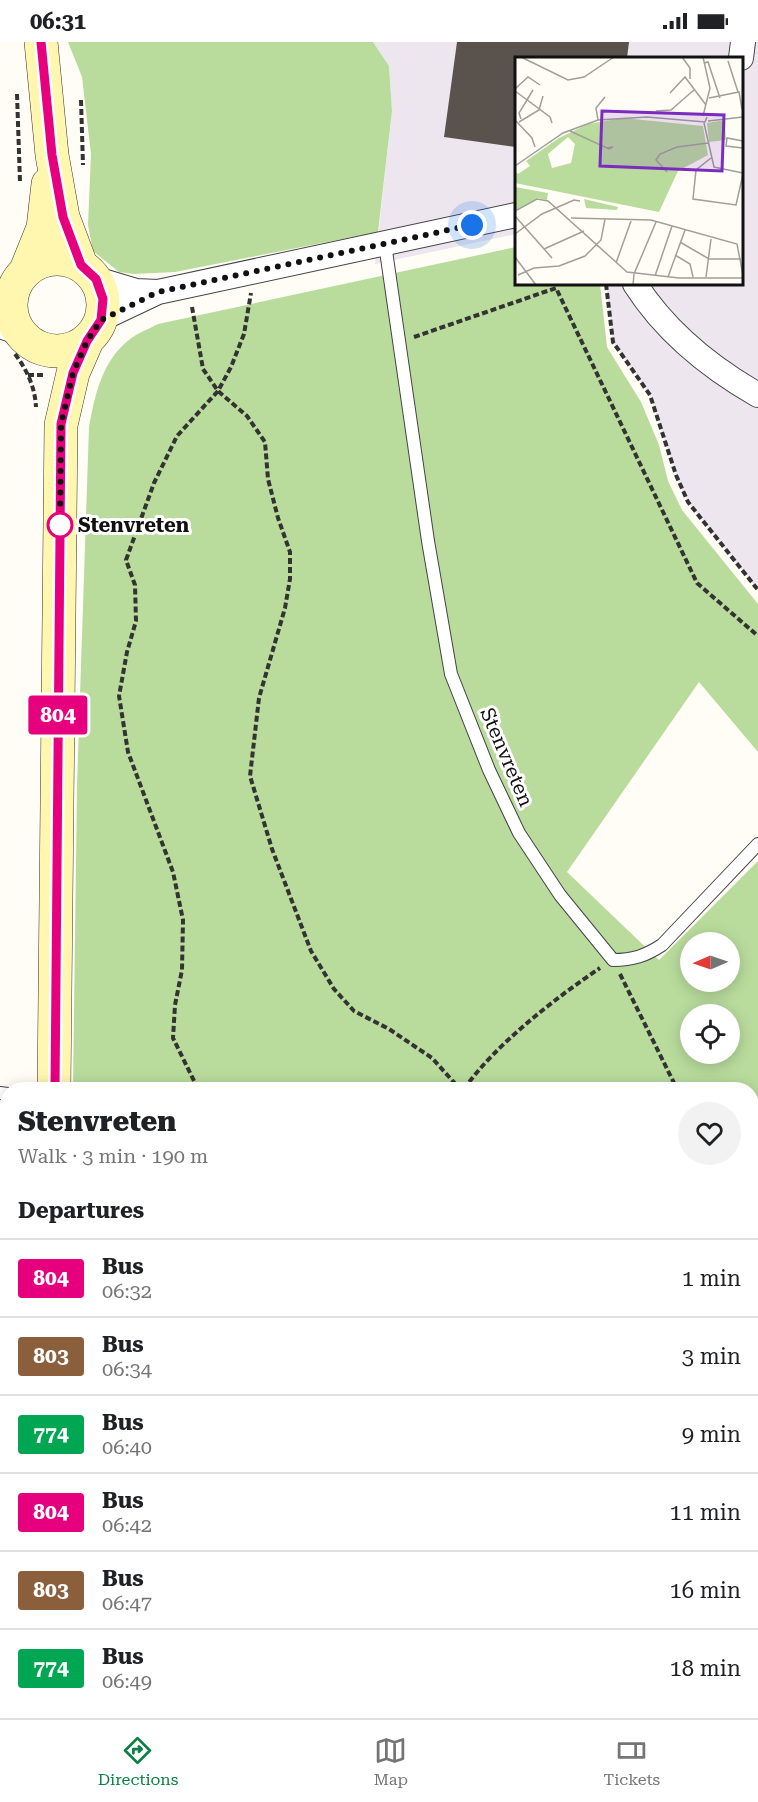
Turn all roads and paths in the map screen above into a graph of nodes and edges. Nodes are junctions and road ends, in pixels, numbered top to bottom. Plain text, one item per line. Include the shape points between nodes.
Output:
1 (41, 42) edge
2 (743, 42) edge
3 (741, 57) edge
4 (17, 91) dead end
5 (52, 155) junction
6 (20, 194) dead end
7 (515, 216) edge
8 (385, 244) junction
9 (89, 272) junction
10 (13, 284) edge
11 (606, 285) edge
12 (636, 285) edge
13 (158, 292) junction
14 (242, 292) dead end
15 (183, 305) dead end
16 (94, 330) junction
17 (399, 342) junction
18 (33, 354) edge
19 (218, 391) junction
20 (758, 395) edge
21 (758, 590) edge
22 (758, 636) edge
23 (758, 844) edge
24 (613, 960) junction
25 (54, 1082) edge
26 (195, 1082) edge
27 (454, 1082) edge
28 (469, 1082) edge
29 (674, 1082) edge

1 - 5 main road
2 - 3 street
4 - 6 path
5 - 9 main road via 63,217
5 - 10 main road via 43,228
7 - 8 street
8 - 13 street
8 - 17 lane, Stenvreten
9 - 10 main road via 68,259 53,258 38,262
9 - 13 street via 136,291
9 - 16 main road via 103,299
10 - 18 main road via 10,308
11 - 21 path via 613,342 650,395 675,475 688,502
12 - 20 street via 671,330 728,378
13 - 16 street
14 - 19 path via 252,290 244,334
15 - 19 path via 192,303 204,369
16 - 18 main road
16 - 18 main road via 70,350
17 - 22 path via 556,288 697,583
17 - 24 lane, Stenvreten via 451,674 519,833 560,895
18 - 25 main road via 61,424
19 - 26 path via 177,436 154,483 126,560 135,585 136,621 119,696 128,752 173,872 183,920 182,970 173,1038
19 - 27 path via 247,416 265,442 268,478 290,552 285,608 259,698 250,776 272,849 311,951 334,989 354,1011 432,1058
23 - 24 lane via 662,945 630,960
24 - 28 path via 572,987 482,1064
24 - 29 path

